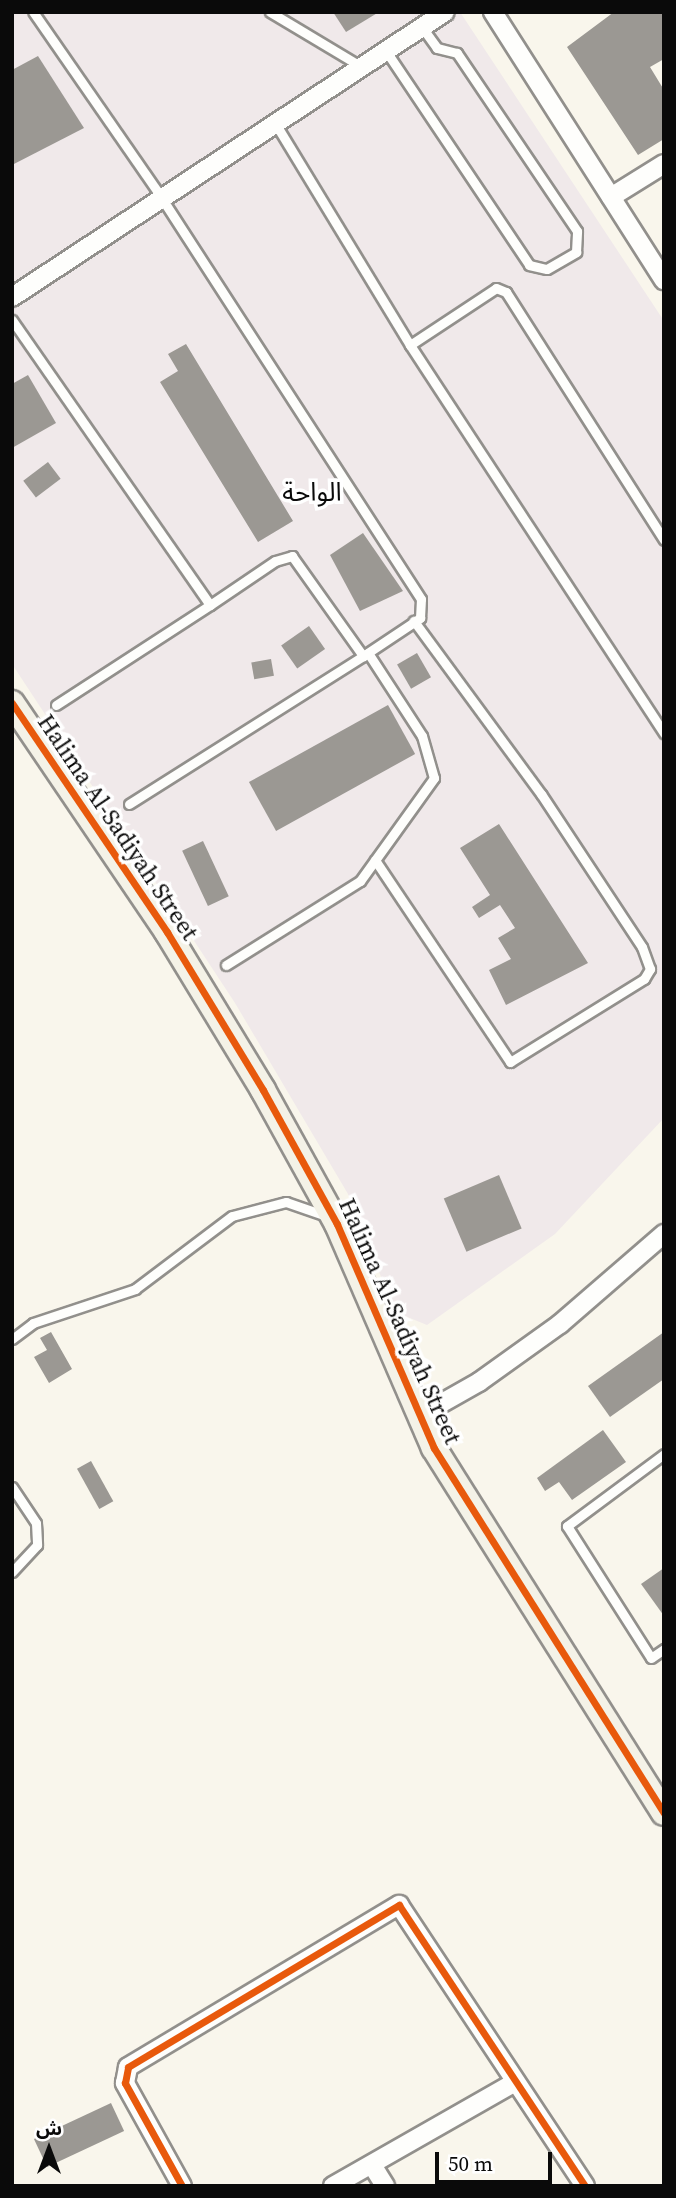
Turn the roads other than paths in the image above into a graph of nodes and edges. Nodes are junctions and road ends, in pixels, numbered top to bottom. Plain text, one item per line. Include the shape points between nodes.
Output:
1 (33, 12) edge
2 (270, 12) edge
3 (293, 12) edge
4 (445, 12) edge
5 (493, 12) edge
6 (284, 22) junction
7 (422, 27) junction
8 (386, 51) junction
9 (362, 66) junction
10 (275, 123) junction
11 (664, 164) edge
12 (611, 197) junction
13 (162, 198) junction
14 (664, 280) edge
15 (12, 296) edge
16 (12, 320) edge
17 (410, 345) junction
18 (664, 540) edge
19 (210, 606) junction
20 (414, 621) junction
21 (365, 654) junction
22 (12, 703) edge
23 (56, 705) dead end
24 (664, 733) edge
25 (129, 804) dead end
26 (375, 860) junction
27 (226, 965) dead end
28 (337, 1224) junction
29 (664, 1234) edge
30 (12, 1339) edge
31 (419, 1416) junction
32 (664, 1454) edge
33 (12, 1487) edge
34 (12, 1572) edge
35 (664, 1649) edge
36 (664, 1813) edge
37 (515, 2082) junction
38 (372, 2165) junction
39 (182, 2186) edge
40 (334, 2186) edge
41 (385, 2186) edge
42 (585, 2186) edge

1 - 13 lane
2 - 6 lane
3 - 6 lane
4 - 7 street
5 - 12 street
6 - 9 lane
7 - 8 street
7 - 8 lane via 437,48 457,53 577,231 576,252 547,269 529,265
8 - 9 street
9 - 10 street
10 - 13 street
10 - 17 lane
11 - 12 street
12 - 14 street
13 - 15 street
13 - 20 lane via 421,599 422,615
16 - 19 lane
17 - 18 lane via 496,288 506,292
17 - 24 lane
19 - 21 lane via 280,558 298,557
19 - 23 lane
20 - 21 lane
20 - 26 lane via 541,794 642,947 650,969 644,979 510,1062
21 - 25 lane
21 - 26 lane via 404,704 435,766 418,804
22 - 28 street, Halima Al-Sadiyah Street via 167,932
26 - 27 lane via 337,898
28 - 30 lane via 309,1206 264,1204 205,1234 135,1289 33,1323
28 - 31 street, Halima Al-Sadiyah Street
29 - 31 street via 560,1324 479,1382
31 - 36 street, Halima Al-Sadiyah Street via 434,1448
32 - 35 lane via 567,1526 651,1658
33 - 34 lane via 36,1523 37,1545
37 - 38 street
37 - 39 street via 399,1905 128,2067 125,2083
37 - 42 street
38 - 40 street
38 - 41 street

